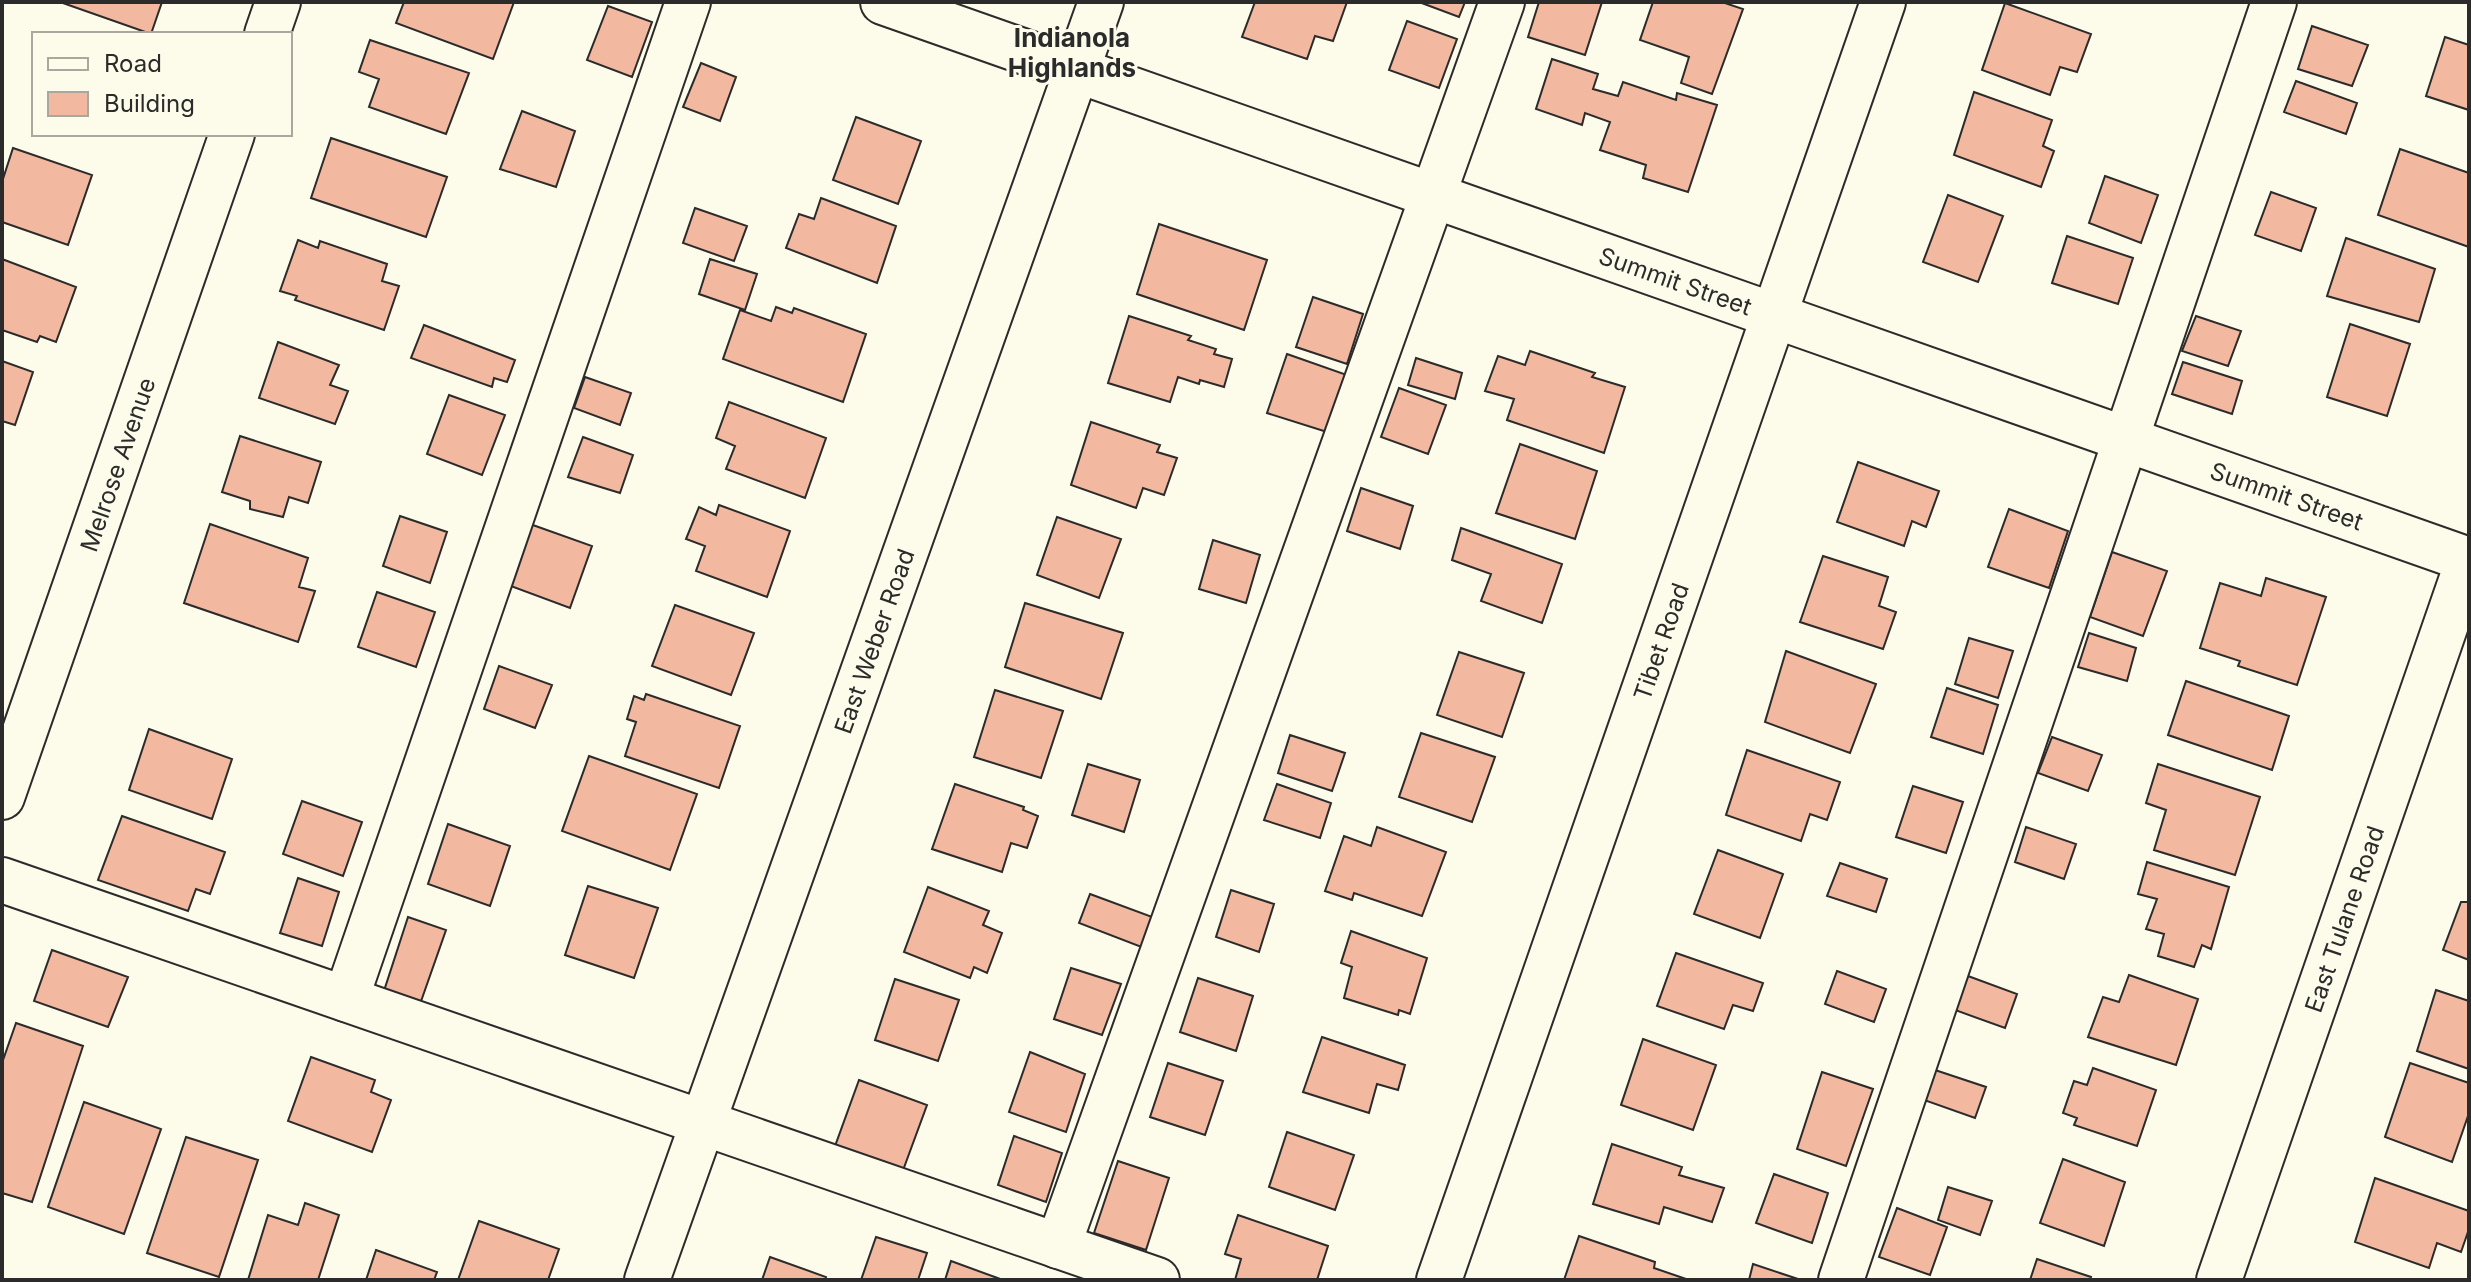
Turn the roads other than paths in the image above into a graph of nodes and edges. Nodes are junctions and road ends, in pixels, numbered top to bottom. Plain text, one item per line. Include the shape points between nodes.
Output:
1 (278, 2) edge
2 (688, 2) edge
3 (883, 2) edge
4 (1101, 2) edge
5 (1502, 2) edge
6 (1883, 2) edge
7 (2274, 2) edge
8 (268, 32) edge
9 (1077, 70) junction
10 (231, 136) edge
11 (1433, 196) junction
12 (1774, 315) junction
13 (2126, 439) junction
14 (2469, 559) edge
15 (2, 797) edge
16 (2, 880) edge
17 (346, 999) junction
18 (704, 1123) junction
19 (1058, 1246) junction
20 (647, 1280) edge
21 (1157, 1280) edge
22 (1439, 1280) edge
23 (1841, 1280) edge
24 (2219, 1280) edge

1 - 8 street
2 - 17 street
3 - 9 street, Summit Street
4 - 9 street, East Weber Road
5 - 11 street
6 - 12 street, Tibet Road
7 - 13 street
9 - 11 street, Summit Street
9 - 18 street, East Weber Road
10 - 15 street, Melrose Avenue
11 - 12 street, Summit Street
11 - 19 street
12 - 13 street, Summit Street
12 - 22 street, Tibet Road
13 - 14 street, Summit Street
13 - 23 street
14 - 24 street, East Tulane Road
16 - 17 street
17 - 18 street
18 - 19 street
18 - 20 street, East Weber Road
19 - 21 street

